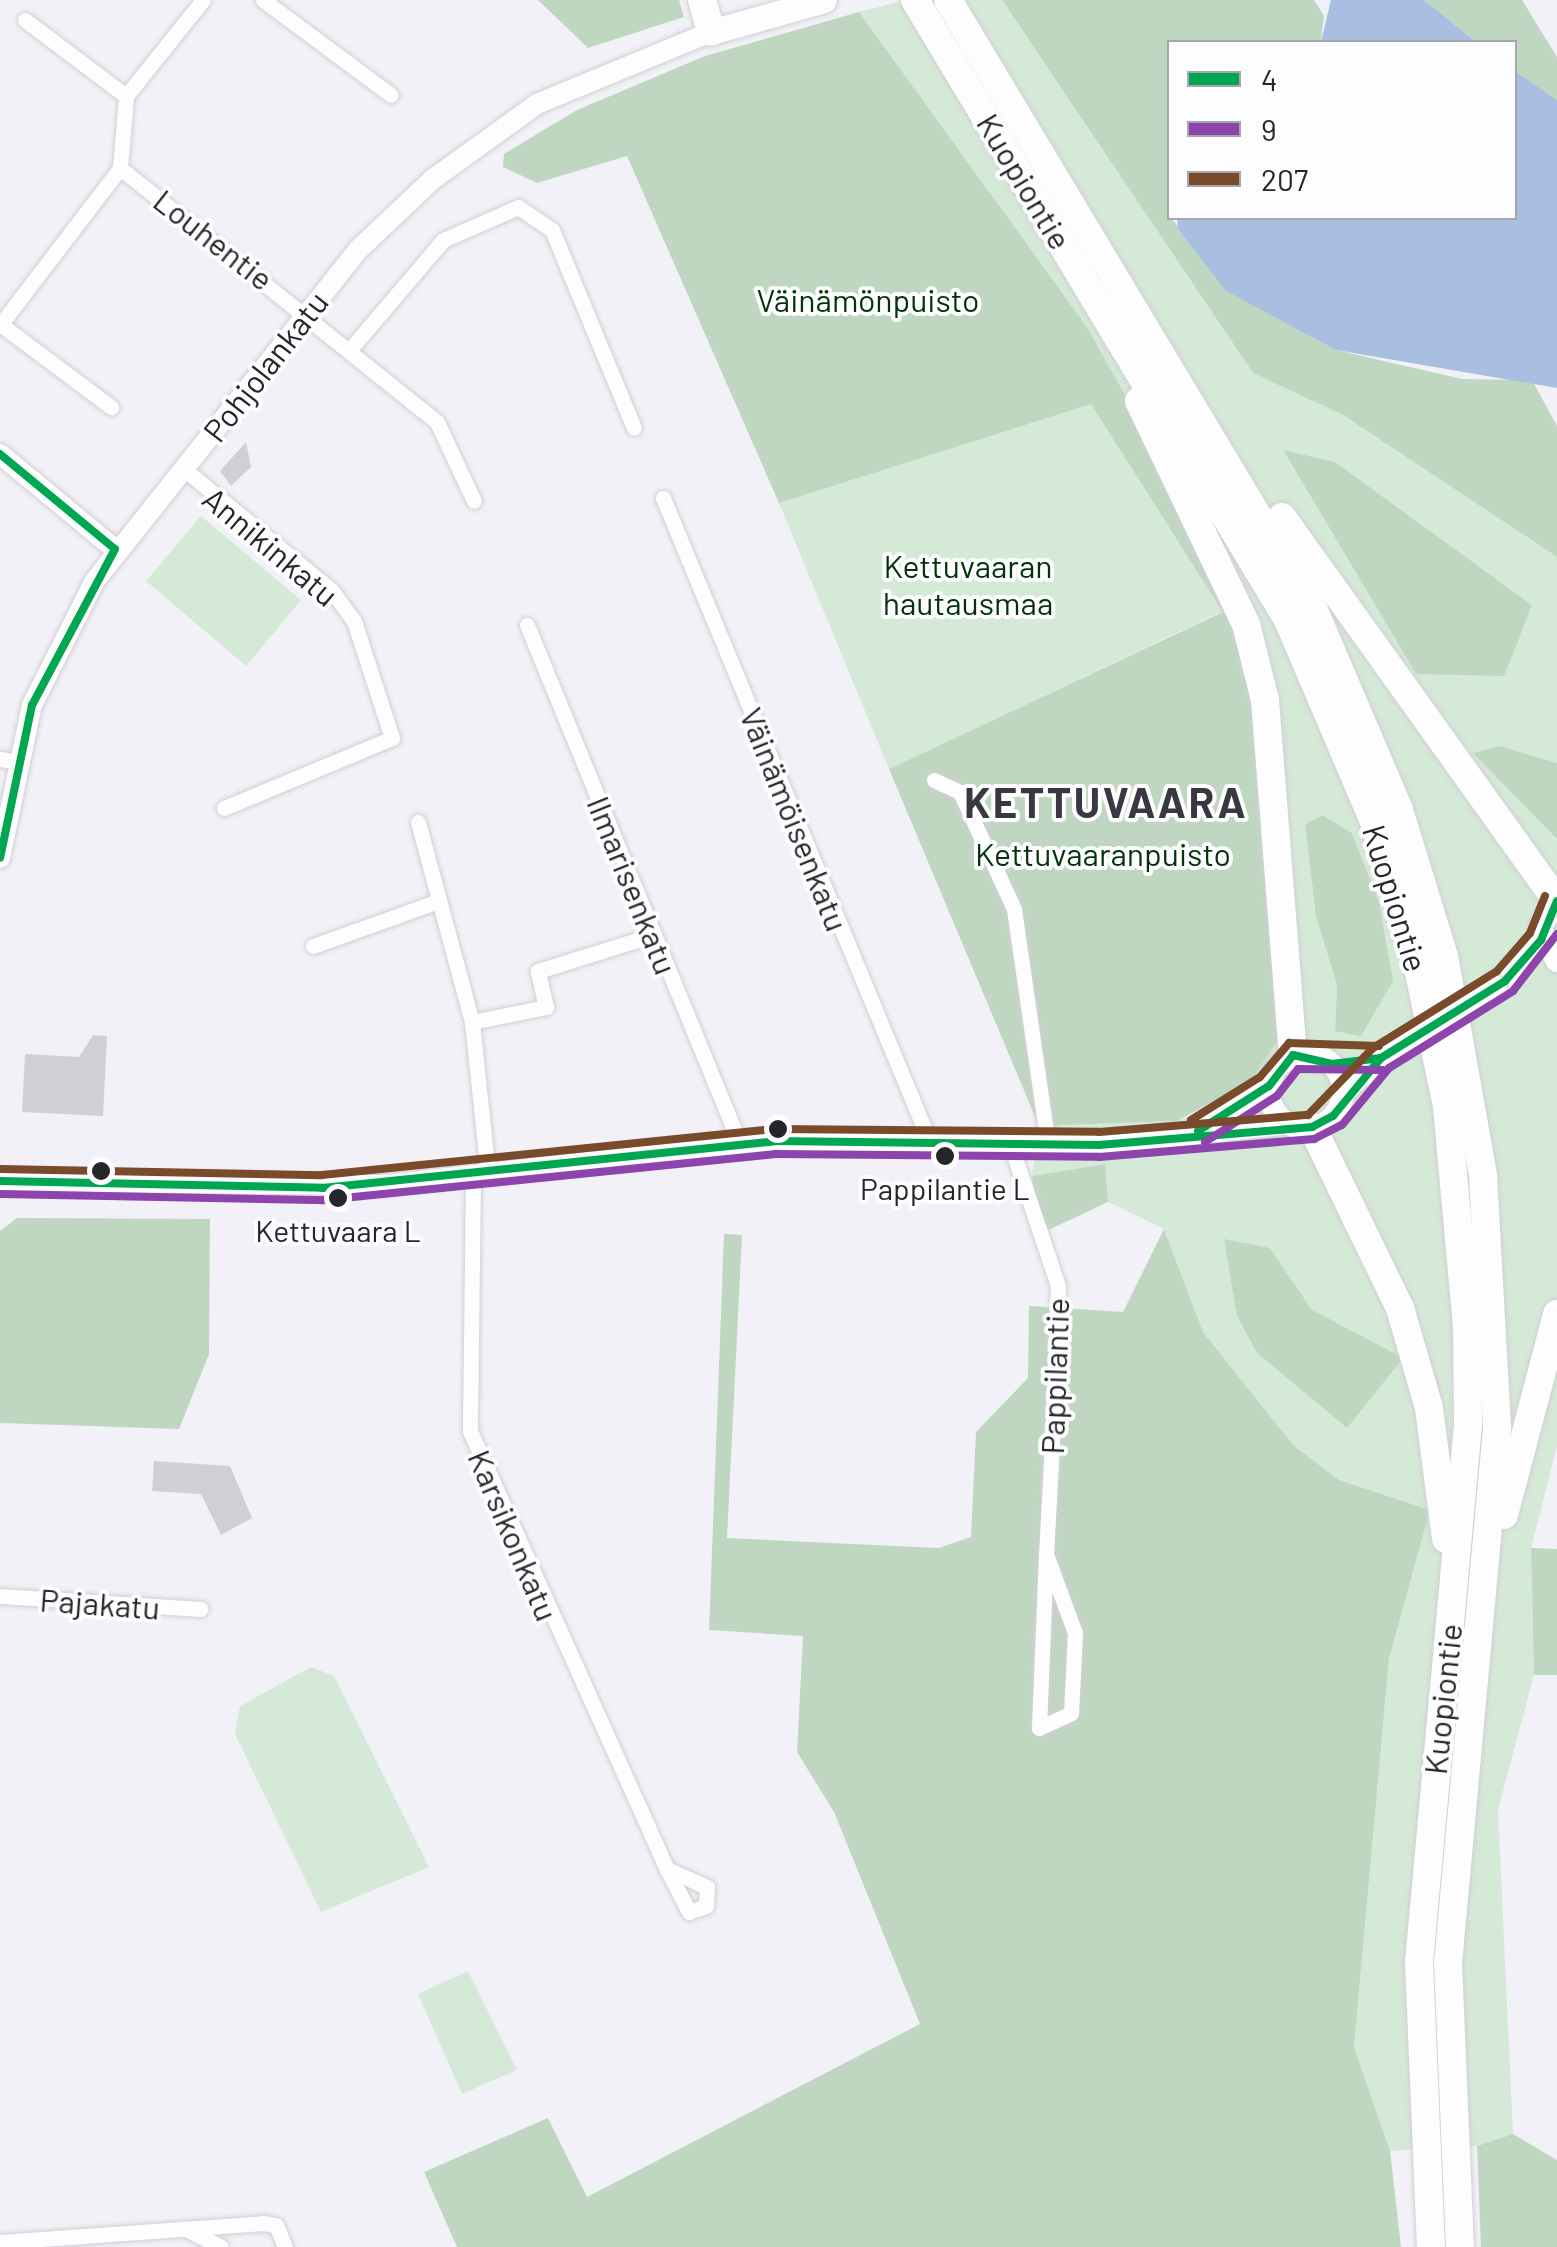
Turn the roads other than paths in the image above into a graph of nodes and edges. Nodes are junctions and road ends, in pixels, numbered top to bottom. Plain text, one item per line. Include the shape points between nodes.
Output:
1 (203, 0) edge
2 (263, 0) edge
3 (702, 0) edge
4 (824, 0) edge
5 (914, 0) edge
6 (948, 0) edge
7 (25, 20) dead end
8 (711, 32) junction
9 (126, 96) junction
10 (391, 96) dead end
11 (120, 168) junction
12 (307, 312) junction
13 (1103, 312) junction
14 (0, 324) edge
15 (352, 347) junction
16 (1173, 366) junction
17 (111, 407) dead end
18 (634, 428) dead end
19 (0, 454) edge
20 (184, 470) junction
21 (662, 498) dead end
22 (474, 501) dead end
23 (115, 549) junction
24 (526, 625) dead end
25 (8, 760) edge
26 (934, 780) dead end
27 (224, 808) dead end
28 (418, 822) dead end
29 (0, 858) edge
30 (439, 901) junction
31 (1557, 901) edge
32 (653, 936) junction
33 (1541, 940) junction
34 (314, 946) dead end
35 (1557, 963) edge
36 (1501, 984) junction
37 (472, 1022) junction
38 (1293, 1056) junction
39 (1381, 1058) junction
40 (1332, 1064) junction
41 (1268, 1086) junction
42 (1343, 1093) junction
43 (1301, 1126) junction
44 (1190, 1136) junction
45 (928, 1140) junction
46 (740, 1144) junction
47 (1011, 1146) junction
48 (1048, 1146) junction
49 (480, 1171) junction
50 (0, 1181) edge
51 (1557, 1314) edge
52 (1046, 1554) junction
53 (1454, 1595) junction
54 (0, 1596) edge
55 (1483, 1598) junction
56 (201, 1609) dead end
57 (667, 1868) dead end
58 (186, 2230) junction
59 (0, 2242) edge
60 (221, 2247) edge
61 (285, 2247) edge
62 (1431, 2247) edge
63 (1460, 2247) edge

1 - 9 street
2 - 10 street
3 - 8 highway
4 - 8 main road
5 - 13 highway, Kuopiontie
6 - 16 highway, Kuopiontie
7 - 9 street
8 - 12 street, Pohjolankatu via 568,88 498,131 387,222
9 - 11 street
11 - 12 street, Louhentie
11 - 14 street
12 - 15 street, Louhentie
12 - 20 street, Pohjolankatu
13 - 38 highway via 1246,624 1266,700
13 - 53 highway, Kuopiontie via 1288,620 1399,896 1447,1108 1467,1326
14 - 17 street
15 - 18 street via 443,240 518,207 552,230
15 - 22 street, Louhentie via 436,422
16 - 31 highway
16 - 55 highway, Kuopiontie via 1340,664 1399,810 1444,956 1474,1103 1495,1324
19 - 23 street
20 - 23 street, Pohjolankatu
20 - 27 street, Annikinkatu via 332,590 354,621 392,738
21 - 45 street, Väinämöisenkatu
23 - 25 street, Pohjolankatu
24 - 32 street, Ilmarisenkatu
25 - 29 street, Pohjolankatu
26 - 48 street via 960,792 1014,909
28 - 30 street, Karsikonkatu
30 - 34 street
30 - 37 street, Karsikonkatu
31 - 33 main road
32 - 37 street via 538,971 546,1006
32 - 46 street, Ilmarisenkatu
33 - 35 main road
33 - 36 main road
35 - 36 main road
36 - 39 main road, bridge
37 - 49 street, Karsikonkatu
38 - 40 main road
38 - 41 main road
39 - 40 main road
39 - 42 main road
40 - 42 main road
41 - 43 main road
41 - 44 street
42 - 43 main road via 1334,1116
43 - 44 street
43 - 53 highway via 1400,1308 1429,1408
44 - 48 street
45 - 46 street
45 - 47 street
46 - 49 street
47 - 48 street
47 - 52 street, Pappilantie via 1058,1286
49 - 50 street via 322,1188
49 - 57 street, Karsikonkatu via 470,1431
51 - 55 highway
52 - 52 street, Pappilantie via 1046,1573 1039,1728 1071,1713 1075,1633
53 - 62 highway, Kuopiontie via 1423,1872 1422,2150
54 - 56 street, Pajakatu
55 - 63 highway, Kuopiontie via 1452,1874 1450,2147
58 - 59 street
58 - 60 street
58 - 61 street via 276,2225

